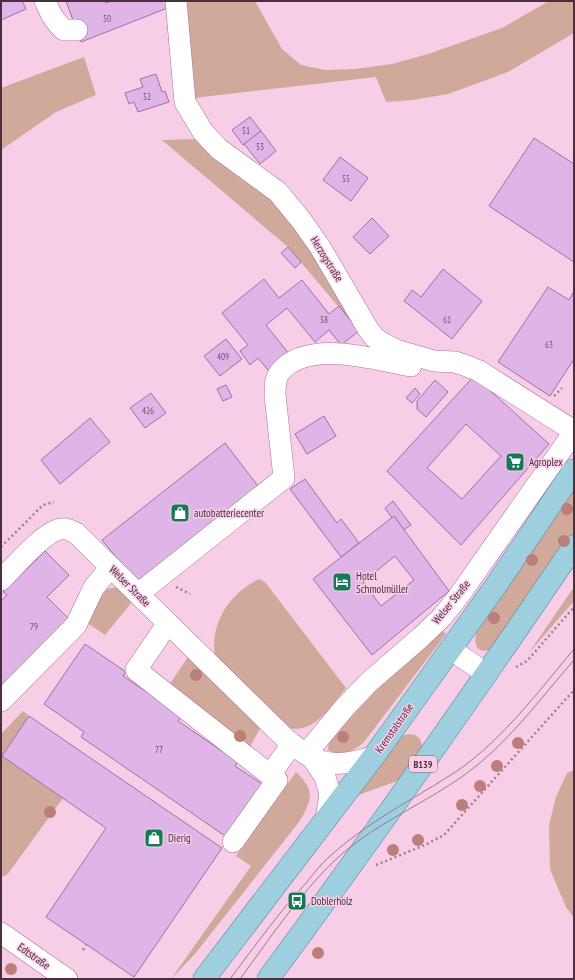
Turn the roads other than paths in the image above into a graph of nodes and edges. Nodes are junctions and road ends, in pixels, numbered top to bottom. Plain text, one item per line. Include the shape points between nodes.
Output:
1 (45, 1) edge
2 (176, 1) edge
3 (77, 30) dead end
4 (434, 361) junction
5 (574, 431) edge
6 (574, 470) edge
7 (574, 546) edge
8 (111, 568) junction
9 (1, 580) edge
10 (138, 594) junction
11 (168, 624) junction
12 (450, 649) junction
13 (487, 674) junction
14 (1, 701) edge
15 (304, 752) junction
16 (374, 756) junction
17 (270, 775) junction
18 (326, 820) junction
19 (233, 842) dead end
20 (1, 933) edge
21 (67, 979) edge
22 (204, 979) edge
23 (268, 979) edge

1 - 3 street via 58,25 64,30
2 - 4 street, Herzogstraße via 185,102 203,132 219,149 278,192 320,246 374,337 396,350
4 - 5 street, Herzogstraße via 455,362 479,370
4 - 10 street via 424,366 414,366 365,356 328,354 300,358 289,364 279,372 275,396 284,478
5 - 15 street, Welser Straße via 458,597 421,637 369,682
6 - 12 main road, Kremstalstraße
7 - 13 main road, B139
8 - 9 street, Welser Straße via 76,533 60,528 43,538
8 - 10 street, Welser Straße
8 - 14 street via 94,587 76,625
10 - 11 street, Welser Straße
11 - 15 street, Welser Straße
11 - 17 street via 136,670
12 - 13 street
12 - 16 main road, Kremstalstraße
13 - 23 main road, B139
15 - 16 street via 335,764 356,763
15 - 17 street
15 - 18 street, Welser Straße via 325,777 330,794
16 - 18 main road, Kremstalstraße
17 - 19 street via 277,780
18 - 22 main road, Kremstalstraße
20 - 21 street, Edtstraße

